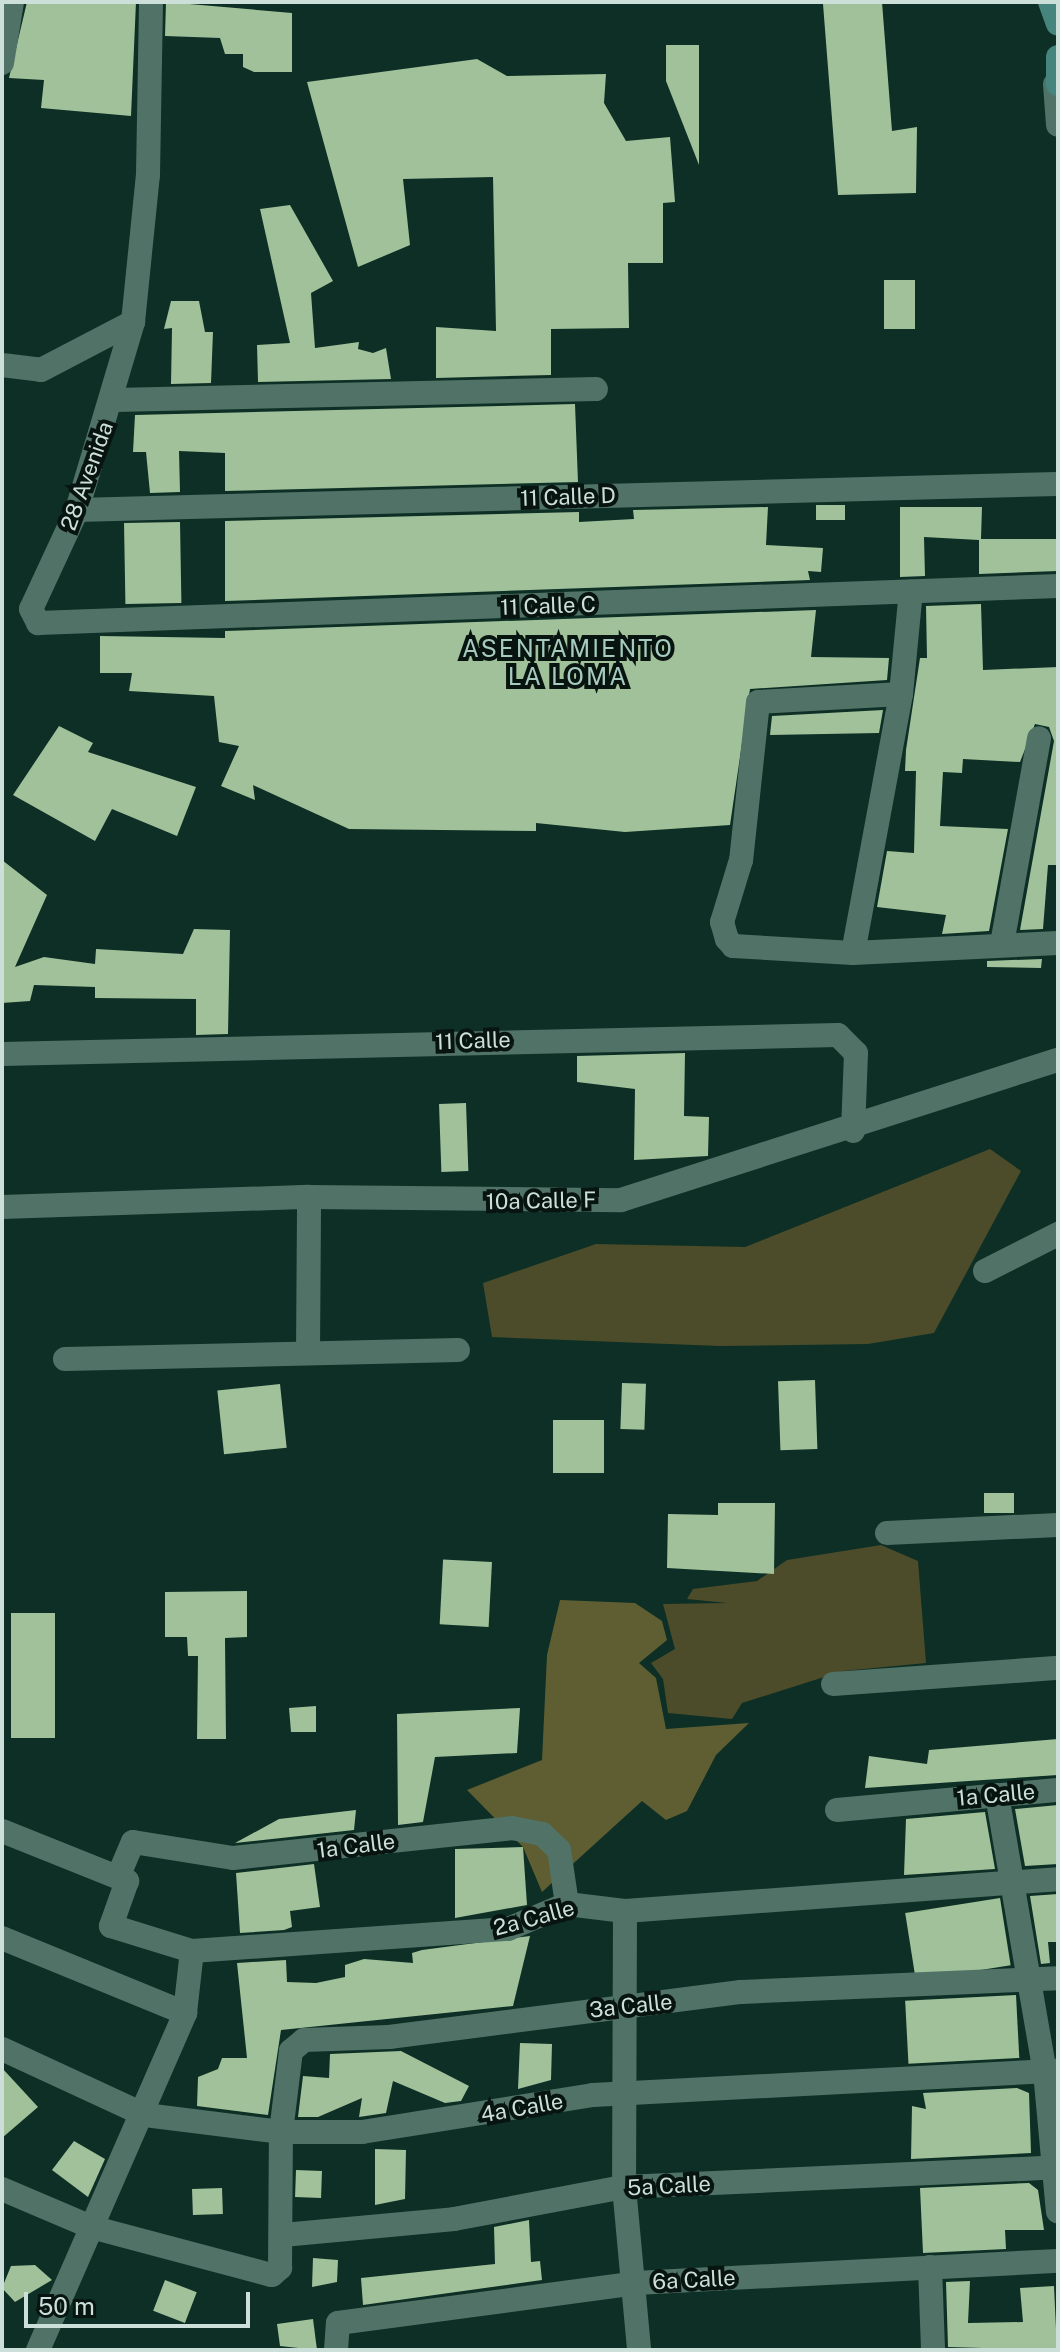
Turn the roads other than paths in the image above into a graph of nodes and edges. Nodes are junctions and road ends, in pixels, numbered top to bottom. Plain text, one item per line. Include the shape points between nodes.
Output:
1 (12, 2) edge
2 (151, 2) edge
3 (1050, 2) edge
4 (1058, 24) edge
5 (1058, 57) edge
6 (2, 63) edge
7 (1057, 84) edge
8 (1058, 125) edge
9 (133, 322) junction
10 (2, 365) edge
11 (596, 389) dead end
12 (115, 400) junction
13 (1058, 484) edge
14 (77, 510) junction
15 (1058, 586) edge
16 (911, 591) junction
17 (38, 623) joint
18 (901, 694) junction
19 (1039, 738) dead end
20 (1058, 943) edge
21 (1002, 944) junction
22 (853, 953) junction
23 (2, 1054) edge
24 (1058, 1060) edge
25 (853, 1131) junction
26 (309, 1197) junction
27 (2, 1207) edge
28 (1058, 1234) edge
29 (985, 1271) dead end
30 (458, 1350) dead end
31 (308, 1353) junction
32 (65, 1359) dead end
33 (1058, 1525) edge
34 (887, 1533) dead end
35 (1058, 1668) edge
36 (833, 1684) dead end
37 (1058, 1790) edge
38 (997, 1795) junction
39 (837, 1810) dead end
40 (2, 1831) edge
41 (1058, 1879) edge
42 (123, 1882) junction
43 (1013, 1882) junction
44 (567, 1904) junction
45 (625, 1911) junction
46 (2, 1938) edge
47 (192, 1951) junction
48 (1058, 1978) edge
49 (1031, 1981) junction
50 (627, 2008) junction
51 (185, 2013) junction
52 (2, 2049) edge
53 (1052, 2071) edge
54 (628, 2096) junction
55 (145, 2115) junction
56 (281, 2132) junction
57 (1054, 2168) edge
58 (624, 2187) junction
59 (2, 2189) edge
60 (1058, 2211) edge
61 (91, 2227) junction
62 (283, 2235) junction
63 (1058, 2261) edge
64 (930, 2267) junction
65 (636, 2283) junction
66 (335, 2338) edge
67 (38, 2350) edge
68 (639, 2350) edge
69 (933, 2350) edge

1 - 6 street
2 - 9 street, 28 Avenida via 148,175
3 - 4 street
5 - 7 street
7 - 8 street
9 - 10 street via 41,370
9 - 12 street, 28 Avenida
11 - 12 street
12 - 14 street, 28 Avenida
13 - 14 street, 11 Calle D
14 - 17 street, 28 Avenida via 31,609
15 - 16 street, 11 Calle C
16 - 17 street, 11 Calle C
16 - 18 street
18 - 22 street
18 - 22 street via 758,702 741,860 722,922 727,939 733,946
19 - 21 street
20 - 21 street
21 - 22 street
23 - 25 street, 11 Calle via 838,1035 856,1053
24 - 25 street, 10a Calle F
25 - 26 street, 10a Calle F via 621,1200
26 - 27 street, 10a Calle F
26 - 31 street
28 - 29 street
30 - 31 street
31 - 32 street
33 - 34 street
35 - 36 street
37 - 38 street, 1a Calle
38 - 39 street, 1a Calle
38 - 43 street
40 - 42 street
41 - 43 street, 2a Calle
42 - 44 street, 1a Calle via 133,1842 233,1858 512,1828 542,1834 559,1850
42 - 47 street, 2a Calle via 111,1923
43 - 45 street, 2a Calle
43 - 49 street
44 - 45 street, 2a Calle
44 - 47 street, 2a Calle via 508,1929
45 - 50 street
46 - 51 street
47 - 51 street
48 - 49 street, 3a Calle
49 - 50 street, 3a Calle via 741,1992
49 - 53 street
50 - 54 street
50 - 56 street, 3a Calle via 304,2040 291,2051
51 - 55 street
52 - 55 street, 4a Calle
53 - 54 street, 4a Calle
53 - 57 street
54 - 56 street, 4a Calle via 593,2095 362,2132
54 - 58 street
55 - 56 street, 4a Calle
55 - 61 street
56 - 62 street, 3a Calle
57 - 58 street, 5a Calle
57 - 60 street
58 - 62 street, 5a Calle via 454,2219
58 - 65 street
59 - 61 street
61 - 62 street, 3a Calle via 272,2275 280,2268
61 - 67 street
63 - 64 street, 6a Calle
64 - 65 street, 6a Calle
64 - 69 street
65 - 66 street, 6a Calle
65 - 68 street

